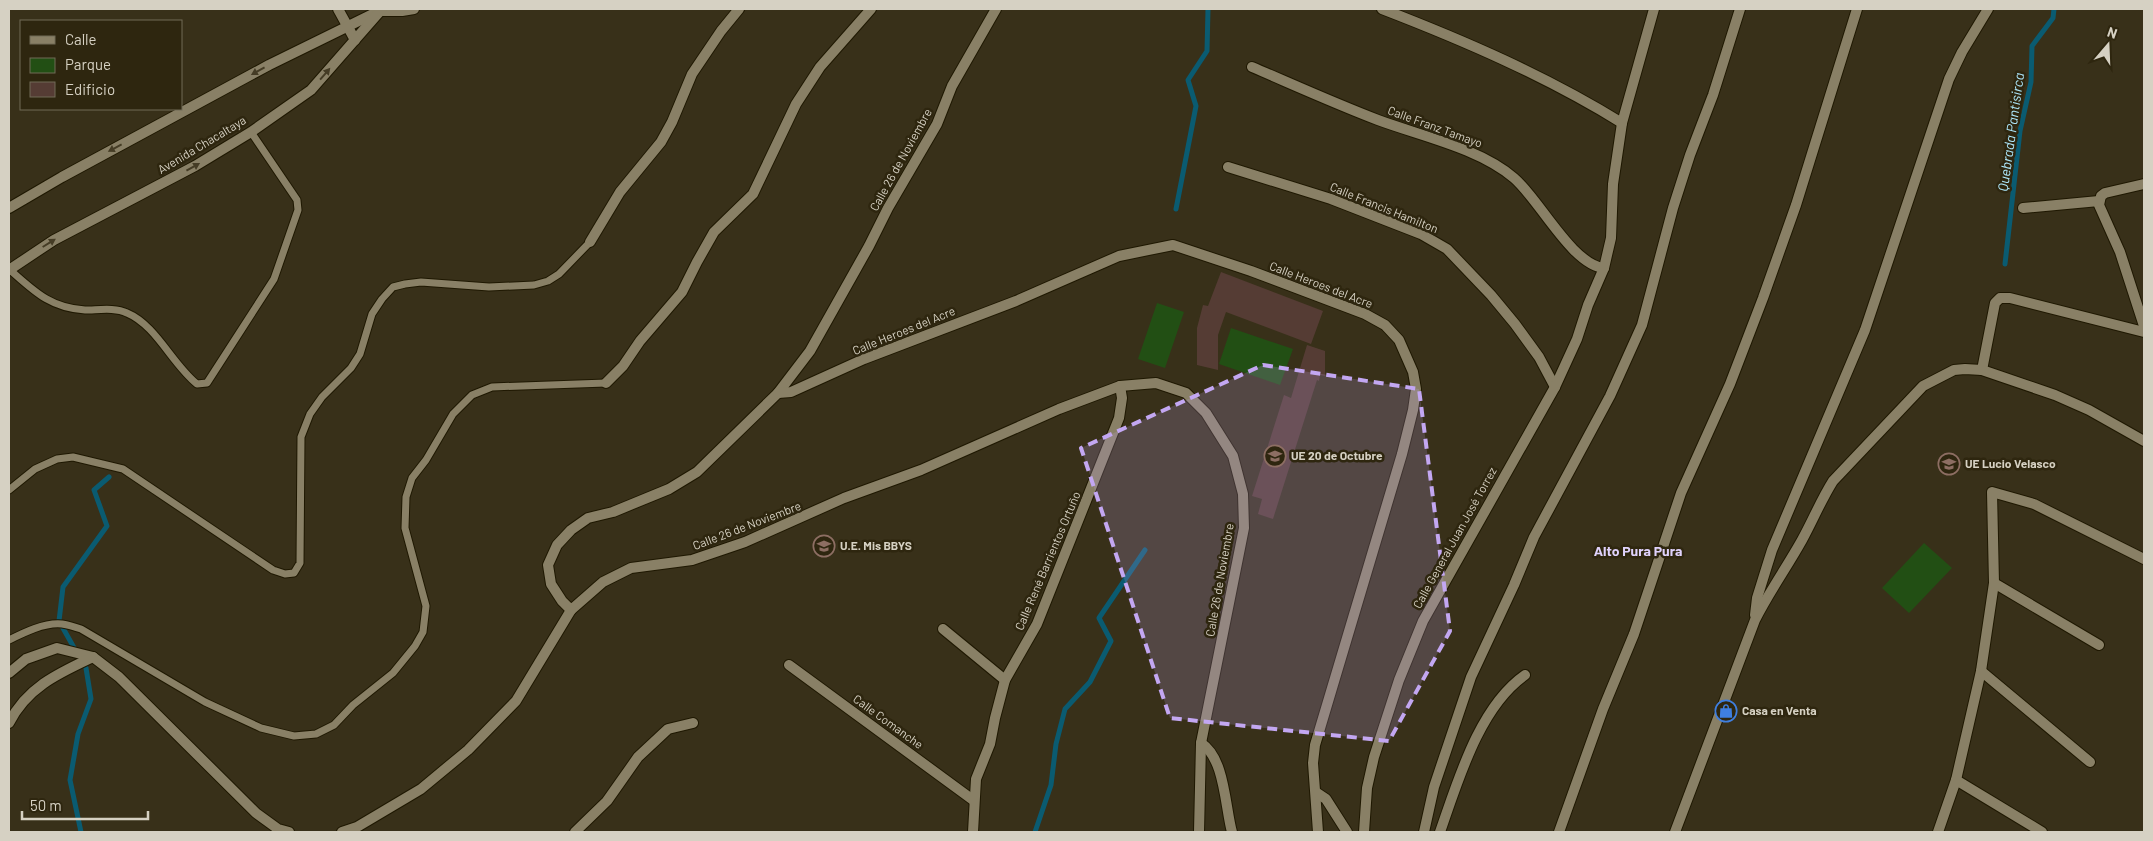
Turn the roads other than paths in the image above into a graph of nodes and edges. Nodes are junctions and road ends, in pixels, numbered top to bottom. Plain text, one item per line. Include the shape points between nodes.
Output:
1 (338, 9) edge
2 (414, 9) edge
3 (739, 9) edge
4 (871, 9) edge
5 (996, 9) edge
6 (1382, 9) edge
7 (1654, 9) edge
8 (1740, 9) edge
9 (1857, 9) edge
10 (1988, 9) edge
11 (381, 10) edge
12 (348, 26) junction
13 (355, 40) junction
14 (1252, 67) dead end
15 (1622, 123) junction
16 (251, 132) junction
17 (1228, 167) dead end
18 (2144, 184) edge
19 (2099, 201) junction
20 (9, 208) edge
21 (2023, 208) dead end
22 (590, 242) joint
23 (1604, 268) junction
24 (9, 270) edge
25 (2144, 326) edge
26 (2144, 332) edge
27 (1982, 370) junction
28 (606, 383) joint
29 (1120, 386) junction
30 (1555, 387) junction
31 (778, 392) junction
32 (2144, 441) edge
33 (9, 490) edge
34 (2144, 559) edge
35 (1994, 583) junction
36 (572, 610) junction
37 (1755, 620) junction
38 (943, 630) dead end
39 (9, 640) edge
40 (2098, 645) dead end
41 (93, 656) junction
42 (788, 665) dead end
43 (1981, 671) junction
44 (9, 673) edge
45 (1525, 675) dead end
46 (1005, 680) junction
47 (9, 723) edge
48 (693, 723) dead end
49 (1201, 743) junction
50 (2090, 762) dead end
51 (1956, 780) junction
52 (1316, 792) junction
53 (973, 800) junction
54 (289, 832) edge
55 (342, 832) edge
56 (575, 832) edge
57 (973, 832) edge
58 (1199, 832) edge
59 (1232, 832) edge
60 (1318, 832) edge
61 (1347, 832) edge
62 (1364, 832) edge
63 (1424, 832) edge
64 (1440, 832) edge
65 (1559, 832) edge
66 (1675, 832) edge
67 (1938, 832) edge
68 (2042, 832) edge

1 - 12 street
2 - 11 street
3 - 22 street via 692,74 661,142 620,192
4 - 28 street via 815,74 796,104 753,194 714,232 682,292
5 - 31 street, Calle 26 de Noviembre via 952,86 937,124 810,351
6 - 15 street via 1533,73
7 - 15 street, Calle General Juan José Torrez
8 - 63 street via 1675,199 1642,325 1610,396 1534,537 1471,677 1434,787
9 - 65 street via 1799,196 1763,298 1730,384 1682,493 1634,634
10 - 37 street via 1949,78 1865,330 1772,550 1757,598
11 - 12 street
11 - 13 street, Avenida Chacaltaya
12 - 13 street
12 -> 20 street via 269,65
16 -> 13 street, Avenida Chacaltaya via 311,90
14 - 23 street, Calle Franz Tamayo via 1378,120 1475,154 1514,178 1573,249 1585,261
15 - 23 street, Calle General Juan José Torrez via 1613,184 1611,238
24 -> 16 street, Avenida Chacaltaya via 54,240 196,166
16 - 24 lane via 297,200 298,210 274,279 207,382 197,384 185,374 142,320 120,310 66,308 44,299
17 - 30 street, Calle Francis Hamilton via 1331,199 1421,234 1447,248 1515,324 1539,357
18 - 19 street via 2105,193
19 - 21 street
19 - 25 street
22 - 33 lane via 559,274 534,285 489,287 421,282 393,287 382,299 372,314 360,354 310,414 302,437 300,563 294,574 273,570 122,470 72,457 57,458 35,469
23 - 30 street, Calle General Juan José Torrez
26 - 27 street via 2000,298 1995,303
27 - 32 street via 2055,395
27 - 37 street via 1954,370 1923,386 1833,481
28 - 39 lane via 492,387 472,395 453,414 412,478 406,497 406,528 426,606 423,632 393,673 334,725 316,734 294,736 261,728 205,702 81,629 52,624
29 - 36 street, Calle 26 de Noviembre via 1059,409 921,470 844,498 745,542 692,560 631,568 603,582
29 - 46 street, Calle René Barrientos Ortuño via 1119,418 1037,624
29 - 49 street, Calle 26 de Noviembre via 1156,383 1186,393 1206,413 1233,456 1243,494 1244,528
30 - 62 street, Calle General Juan José Torrez via 1423,621 1399,680 1374,757 1366,788
31 - 36 street, Calle 26 de Noviembre via 697,472 669,489 588,518 566,535 557,545 548,565 551,584
31 - 52 street, Calle Heroes del Acre via 791,392 864,359 1016,301 1120,256 1174,246 1251,271 1365,314 1385,325 1407,355 1415,396 1402,454 1315,745
34 - 35 street via 2034,504 1992,492
35 - 40 street
35 - 43 street
36 - 55 street via 516,701 468,750 421,789 357,828
37 - 66 street
38 - 46 street
41 - 44 street via 57,648 26,659
41 - 47 street via 51,677 28,695
41 - 54 street via 119,677 256,813 278,829
42 - 53 street, Calle Comanche
43 - 50 street
43 - 51 street
45 - 64 street via 1492,709 1462,770
46 - 53 street, Calle René Barrientos Ortuño via 990,744 977,773
48 - 56 street via 668,729 638,757 607,801
49 - 58 street, Calle 26 de Noviembre
49 - 59 street via 1212,752 1217,765
51 - 67 street
51 - 68 street
52 - 60 street, Calle Heroes del Acre
52 - 61 street via 1326,799
53 - 57 street, Calle René Barrientos Ortuño

